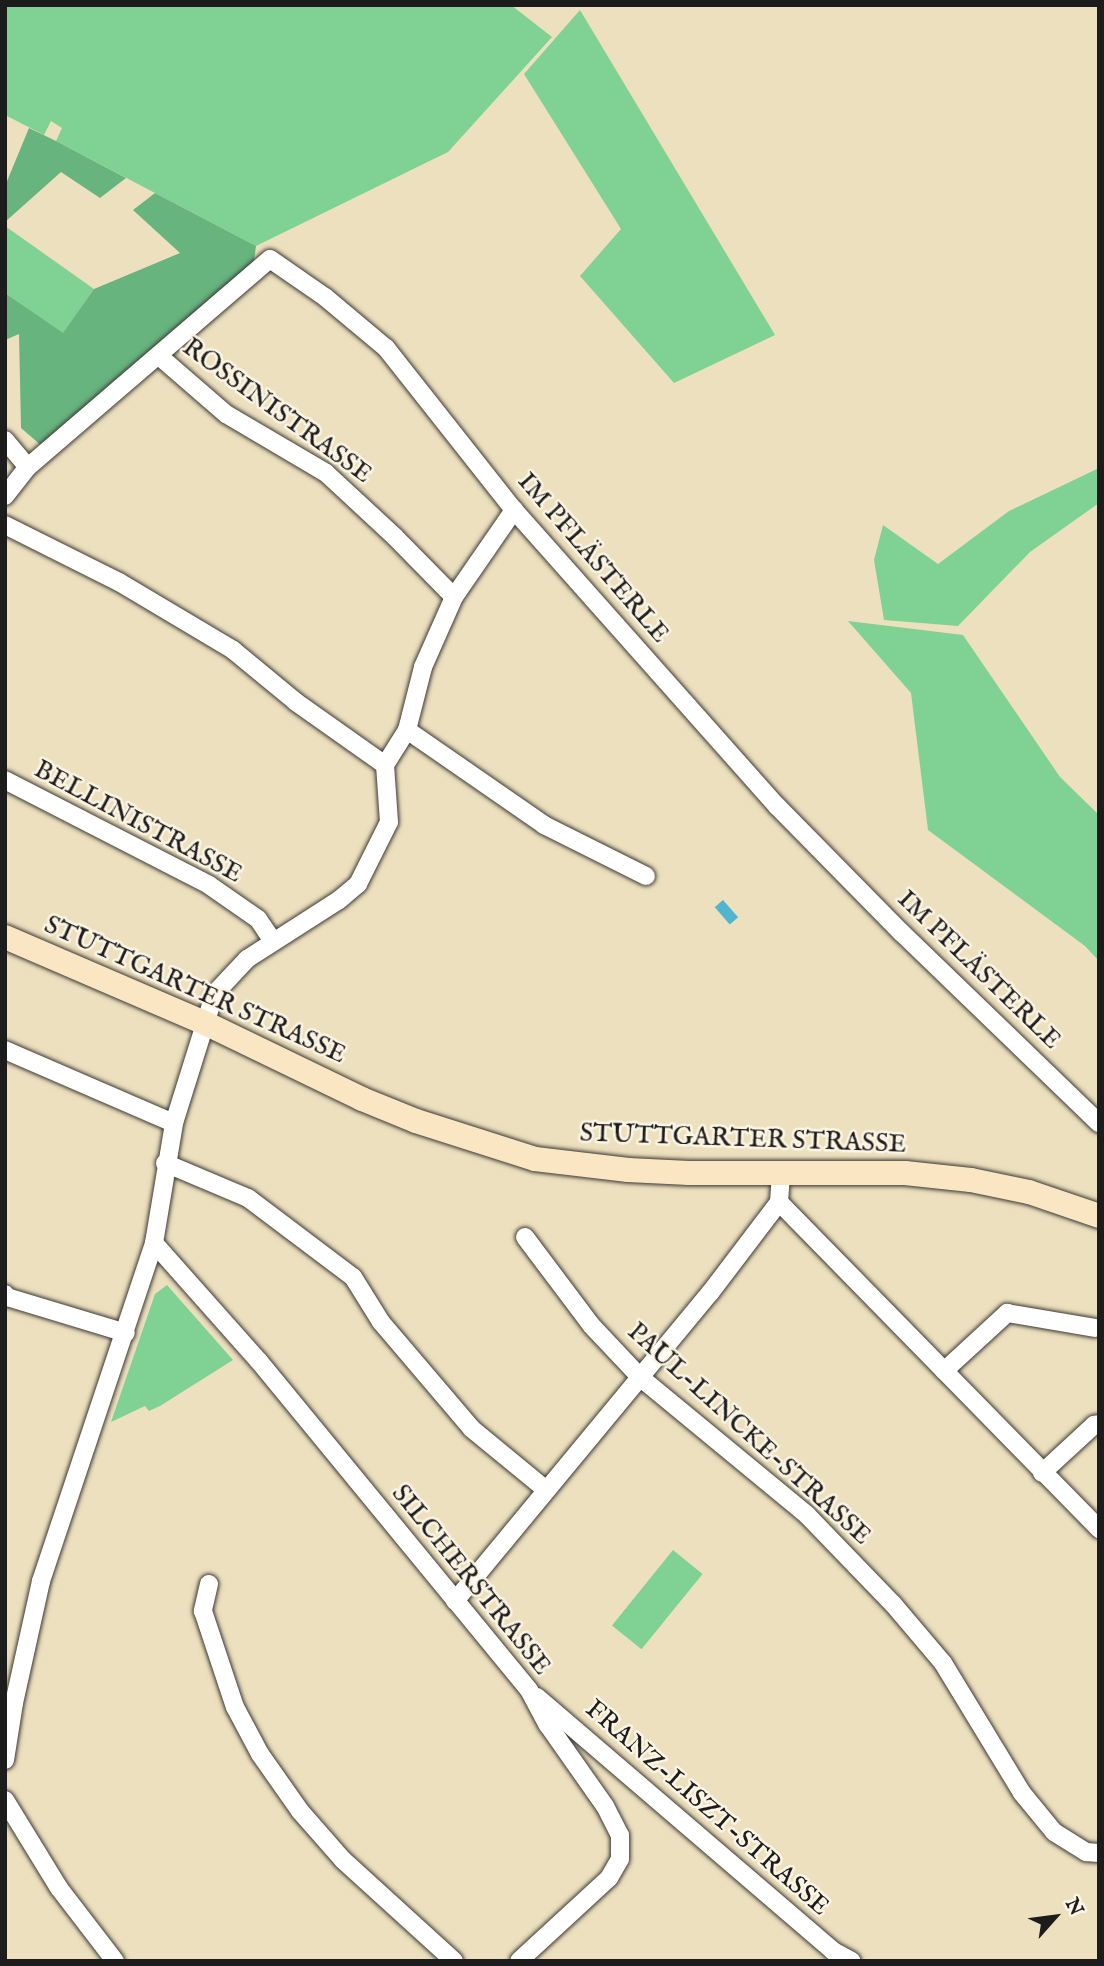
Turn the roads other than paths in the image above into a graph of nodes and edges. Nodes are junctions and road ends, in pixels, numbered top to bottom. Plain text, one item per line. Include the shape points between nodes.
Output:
1 (159, 356) junction
2 (5, 440) edge
3 (28, 467) junction
4 (5, 496) edge
5 (514, 510) junction
6 (5, 525) edge
7 (454, 597) junction
8 (407, 730) junction
9 (385, 765) junction
10 (5, 780) edge
11 (646, 876) dead end
12 (5, 937) edge
13 (273, 941) junction
14 (205, 1023) junction
15 (5, 1050) edge
16 (174, 1123) junction
17 (1099, 1123) edge
18 (165, 1163) junction
19 (781, 1174) junction
20 (779, 1202) junction
21 (1099, 1216) edge
22 (525, 1237) dead end
23 (155, 1243) junction
24 (5, 1294) edge
25 (1095, 1328) dead end
26 (126, 1333) junction
27 (944, 1370) junction
28 (641, 1377) junction
29 (1099, 1424) edge
30 (1042, 1473) junction
31 (545, 1489) junction
32 (1099, 1529) edge
33 (209, 1584) dead end
34 (455, 1601) junction
35 (529, 1690) junction
36 (5, 1760) edge
37 (5, 1800) edge
38 (1099, 1853) edge
39 (830, 1956) edge
40 (115, 1961) edge
41 (454, 1961) edge
42 (519, 1961) edge
43 (852, 1961) edge

1 - 3 street, IM PFLÄSTERLE
1 - 5 street, IM PFLÄSTERLE via 270,259 386,348
1 - 7 street, ROSSINISTRASSE via 226,414 326,473
2 - 3 street
3 - 4 street, IM PFLÄSTERLE
5 - 7 street
5 - 17 street, IM PFLÄSTERLE via 777,806
6 - 9 street via 119,582 233,650
7 - 8 street via 423,667
8 - 9 street
8 - 11 street via 544,825
9 - 13 street via 388,822 358,884
10 - 13 street, BELLINISTRASSE via 209,885 258,919
12 - 14 main road, STUTTGARTER STRASSE
13 - 14 street via 247,959 219,989
14 - 16 street
14 - 19 main road, STUTTGARTER STRASSE via 415,1121 535,1159 628,1170
15 - 16 street
16 - 18 street
18 - 23 street
18 - 31 street via 248,1198 353,1277 381,1322 472,1429
19 - 20 street
19 - 21 main road, STUTTGARTER STRASSE via 905,1173 971,1180 1029,1192
20 - 27 street
20 - 28 street
22 - 28 street, PAUL-LINCKE-STRASSE via 591,1325
23 - 26 street
23 - 34 street, SILCHERSTRASSE via 258,1360
24 - 26 street
25 - 27 street via 1007,1313
26 - 36 street via 41,1581
27 - 30 street
28 - 31 street
28 - 38 street, PAUL-LINCKE-STRASSE via 807,1515 894,1604 943,1663 1022,1793 1054,1832 1086,1852
29 - 30 street
30 - 32 street
31 - 34 street
33 - 41 street via 203,1611 221,1672 260,1754 300,1811 343,1860
34 - 35 street, SILCHERSTRASSE
35 - 39 street, FRANZ-LISZT-STRASSE
35 - 42 street, SILCHERSTRASSE via 605,1806 620,1835 620,1859 609,1878
37 - 40 street via 59,1888
39 - 43 street, FRANZ-LISZT-STRASSE

